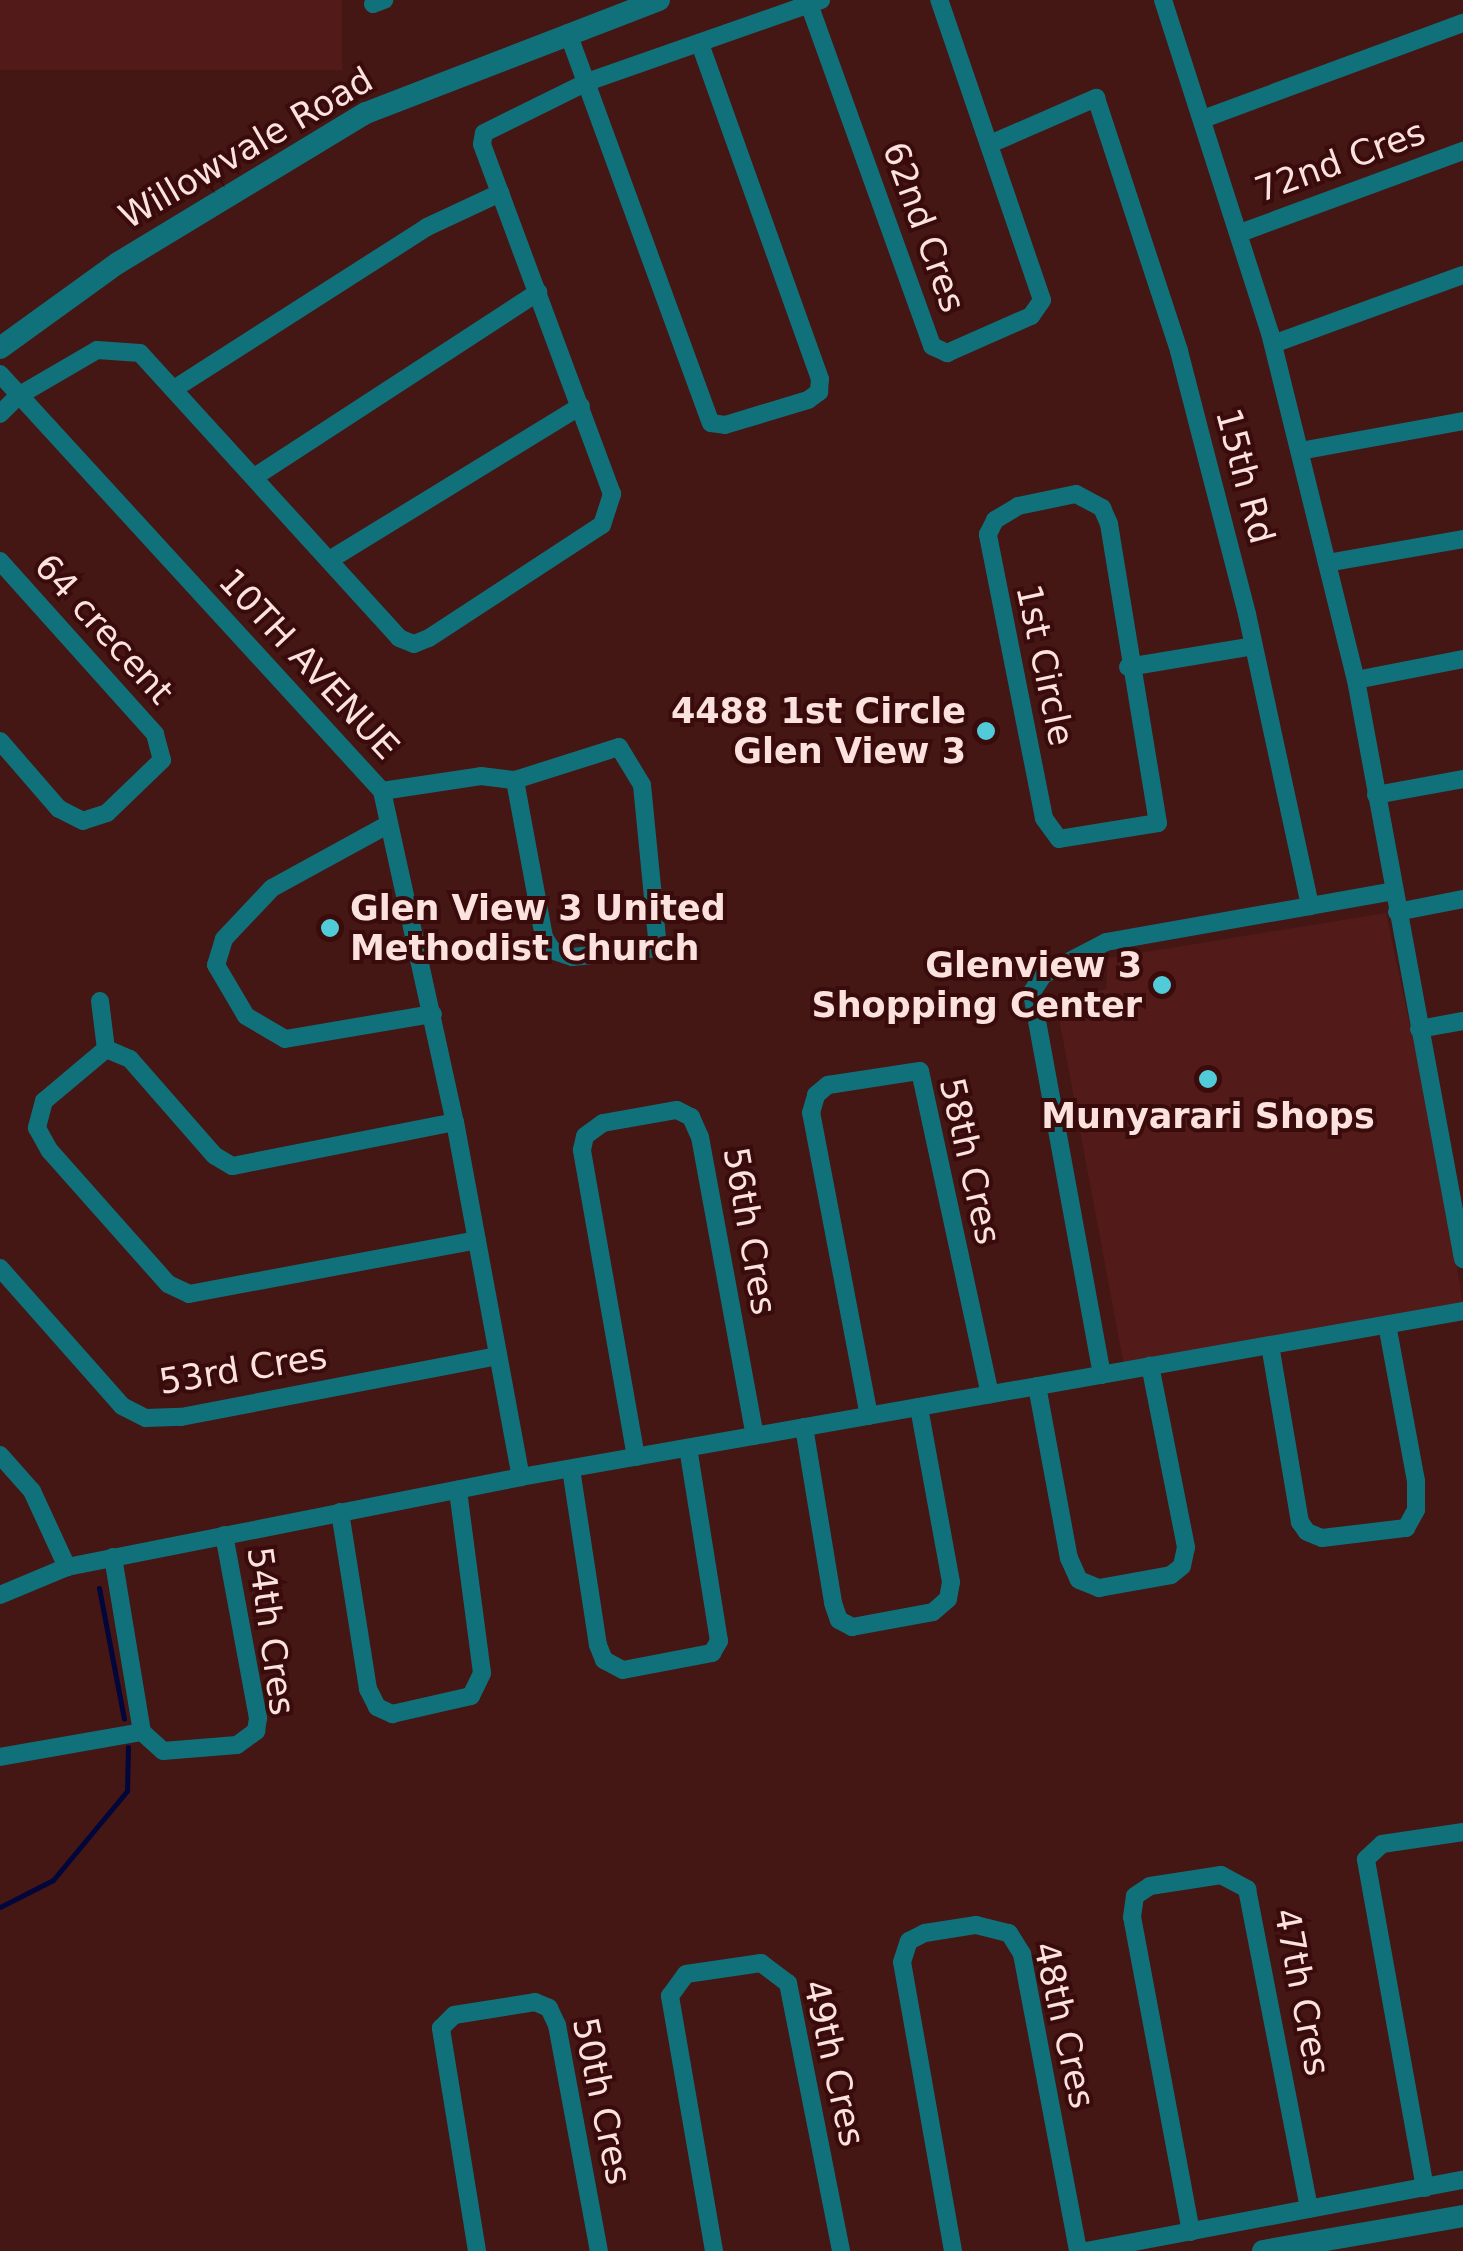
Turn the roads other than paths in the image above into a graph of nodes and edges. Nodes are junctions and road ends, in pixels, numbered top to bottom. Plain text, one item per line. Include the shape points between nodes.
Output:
1 (659, 0) edge
2 (940, 0) edge
3 (815, 2) edge
4 (1170, 2) edge
5 (1463, 23) edge
6 (568, 33) junction
7 (700, 43) junction
8 (587, 82) junction
9 (1203, 118) junction
10 (990, 144) junction
11 (1463, 151) edge
12 (500, 193) junction
13 (1240, 232) junction
14 (1463, 275) edge
15 (538, 292) junction
16 (1273, 344) junction
17 (0, 348) edge
18 (0, 374) edge
19 (177, 387) junction
20 (18, 396) junction
21 (580, 406) junction
22 (0, 414) edge
23 (1463, 420) edge
24 (1300, 451) junction
25 (256, 476) junction
26 (1463, 540) edge
27 (332, 559) junction
28 (0, 561) edge
29 (1327, 563) junction
30 (1253, 646) junction
31 (1463, 659) edge
32 (1128, 667) junction
33 (1356, 680) junction
34 (0, 741) edge
35 (514, 780) junction
36 (1463, 780) edge
37 (382, 791) junction
38 (1376, 795) junction
39 (390, 824) junction
40 (1394, 891) junction
41 (1463, 900) edge
42 (1310, 906) junction
43 (1397, 912) junction
44 (100, 1001) dead end
45 (433, 1014) junction
46 (1463, 1021) edge
47 (1420, 1030) junction
48 (106, 1048) junction
49 (456, 1122) junction
50 (1454, 1149) edge
51 (477, 1240) junction
52 (1463, 1259) edge
53 (0, 1268) edge
54 (1463, 1311) edge
55 (1386, 1325) junction
56 (1270, 1345) junction
57 (498, 1356) junction
58 (1150, 1366) junction
59 (1102, 1375) junction
60 (1037, 1386) junction
61 (990, 1395) junction
62 (919, 1407) junction
63 (869, 1416) junction
64 (804, 1428) junction
65 (755, 1436) junction
66 (688, 1448) junction
67 (0, 1454) edge
68 (636, 1457) junction
69 (570, 1468) junction
70 (521, 1477) junction
71 (458, 1490) junction
72 (340, 1512) junction
73 (224, 1535) junction
74 (113, 1556) junction
75 (67, 1567) junction
76 (0, 1594) edge
77 (142, 1732) junction
78 (0, 1757) edge
79 (1463, 1832) edge
80 (1463, 2180) edge
81 (1425, 2188) junction
82 (1309, 2210) junction
83 (1463, 2216) edge
84 (1190, 2232) junction
85 (477, 2251) edge
86 (598, 2251) edge
87 (714, 2251) edge
88 (841, 2251) edge
89 (953, 2251) edge
90 (1078, 2251) edge
91 (1086, 2251) edge
92 (1263, 2251) edge

1 - 6 street, Willowvale Road
2 - 10 street, 62nd Cres
3 - 7 street
3 - 10 street, 62nd Cres via 938,352 1031,316 1041,305
4 - 9 street
5 - 9 street
6 - 8 street
6 - 17 street, Willowvale Road via 366,113 118,263
7 - 8 street
7 - 8 street via 818,369 819,392 808,400 711,424
8 - 12 street via 484,134
9 - 13 street
10 - 30 street, 15th Rd via 1096,98 1179,352
11 - 13 street, 72nd Cres
12 - 15 street
12 - 19 street via 427,227
13 - 16 street
14 - 16 street
15 - 21 street
15 - 25 street
16 - 24 street
18 - 20 street, 10TH AVENUE
19 - 20 street via 140,353 110,348
19 - 25 street
20 - 22 street
20 - 37 street, 10TH AVENUE
21 - 27 street
21 - 27 street via 612,494 602,524 429,638 414,644 399,638
23 - 24 street
24 - 29 street
25 - 27 street
26 - 29 street
28 - 34 street, 64 crecent via 155,734 162,760 107,814 82,821 59,809
29 - 33 street
30 - 32 street
30 - 42 street, 15th Rd
31 - 33 street
32 - 32 street, 1st Circle via 1158,823 1059,839 1044,818 988,550 995,520 1018,506 1076,494 1102,508
33 - 38 street
35 - 35 street via 552,950 572,957 658,948 642,784 618,747
35 - 37 street via 482,776
36 - 38 street
37 - 39 street, 10TH AVENUE
38 - 40 street
39 - 45 street, 10TH AVENUE
39 - 45 street via 272,888 224,939 216,965 246,1016 285,1040
40 - 42 street
40 - 43 street
41 - 43 street
42 - 59 street via 1106,942 1042,975 1032,992
43 - 47 street
44 - 48 street
45 - 49 street, 10TH AVENUE
46 - 47 street
47 - 50 street
48 - 49 street via 130,1059 214,1156 232,1166
48 - 51 street via 44,1101 38,1128 50,1152 178,1291 212,1294
49 - 51 street, 10TH AVENUE
50 - 52 street
51 - 57 street, 10TH AVENUE
53 - 57 street, 53rd Cres via 122,1406 146,1418
54 - 55 street
55 - 56 street
55 - 56 street via 1416,1481 1416,1510 1406,1528 1322,1538 1307,1532
56 - 58 street
57 - 70 street, 10TH AVENUE
58 - 59 street
58 - 60 street via 1186,1547 1182,1566 1171,1575 1099,1588 1079,1580 1069,1558
59 - 60 street
60 - 61 street
61 - 62 street
61 - 63 street, 58th Cres via 920,1071 828,1085 816,1095 811,1114
62 - 63 street
62 - 64 street via 951,1582 948,1598 933,1612 868,1624 838,1620
63 - 64 street
64 - 65 street
65 - 66 street
65 - 68 street, 56th Cres via 691,1117 677,1110 603,1123 586,1136 582,1150
66 - 68 street
66 - 69 street via 719,1642 712,1653 623,1670 604,1660 598,1645
67 - 75 street via 32,1491
68 - 69 street
69 - 70 street
70 - 71 street
71 - 72 street
71 - 72 street via 482,1673 471,1696 392,1714 377,1707 368,1688
72 - 73 street
73 - 74 street
73 - 77 street, 54th Cres via 256,1732 236,1745 178,1752 150,1744
74 - 75 street
74 - 77 street
75 - 76 street
77 - 78 street
79 - 81 street via 1382,1844 1365,1868
80 - 81 street
81 - 82 street
82 - 84 street
82 - 84 street, 47th Cres via 1248,1888 1221,1875 1150,1886 1135,1896 1132,1917
83 - 92 street
84 - 91 street
85 - 86 street, 50th Cres via 440,2028 454,2015 535,2002 549,2008 557,2025
87 - 88 street, 49th Cres via 670,1996 686,1974 761,1963 788,1983
89 - 90 street, 48th Cres via 902,1962 910,1941 924,1933 976,1925 1010,1934 1022,1954

